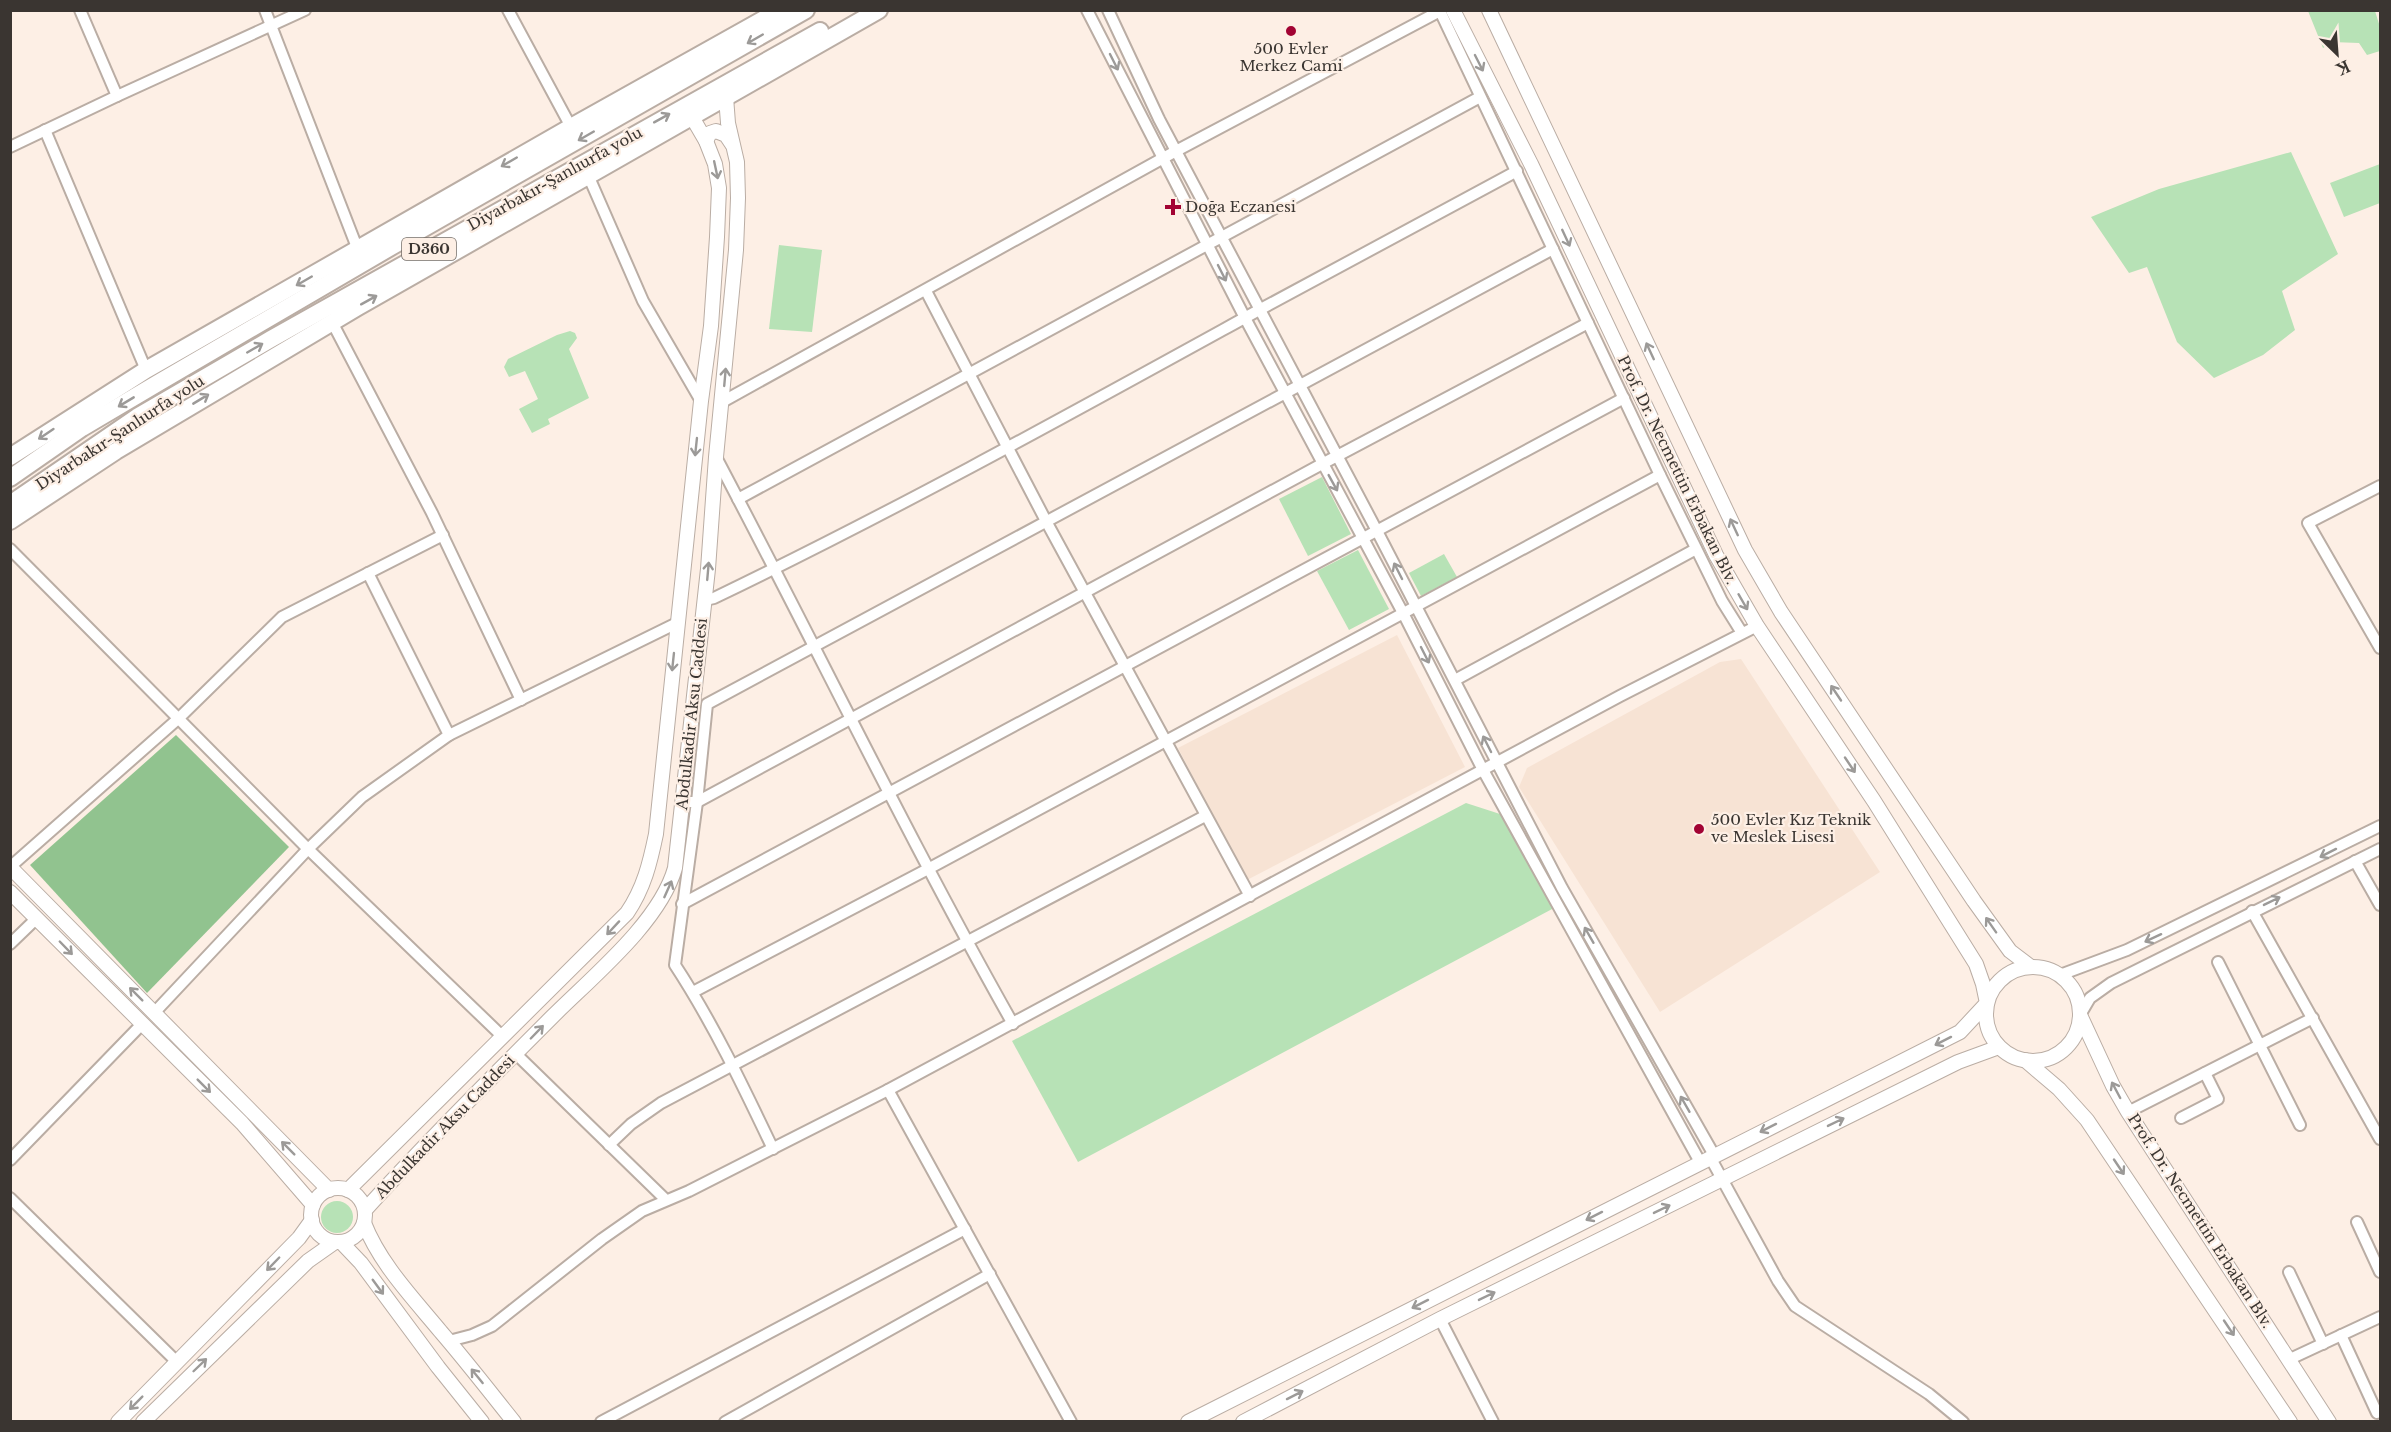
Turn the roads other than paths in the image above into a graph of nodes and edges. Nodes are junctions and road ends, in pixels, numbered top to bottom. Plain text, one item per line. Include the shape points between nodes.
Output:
1 (80, 10) edge
2 (265, 10) edge
3 (305, 10) edge
4 (508, 10) edge
5 (780, 10) edge
6 (806, 10) edge
7 (857, 10) edge
8 (879, 10) edge
9 (1087, 10) edge
10 (1108, 10) edge
11 (1454, 10) edge
12 (1489, 10) edge
13 (270, 26) junction
14 (117, 96) junction
15 (726, 97) junction
16 (1480, 97) junction
17 (692, 117) junction
18 (571, 127) junction
19 (45, 130) junction
20 (706, 141) junction
21 (733, 146) junction
22 (10, 147) edge
23 (1176, 151) junction
24 (1163, 158) junction
25 (1517, 171) junction
26 (588, 176) junction
27 (1221, 236) junction
28 (1208, 244) junction
29 (1554, 249) junction
30 (358, 250) junction
31 (926, 291) junction
32 (1260, 309) junction
33 (1245, 318) junction
34 (332, 322) junction
35 (1588, 323) junction
36 (146, 370) junction
37 (968, 374) junction
38 (1300, 384) junction
39 (1285, 391) junction
40 (1624, 398) junction
41 (701, 401) junction
42 (722, 402) junction
43 (1008, 448) junction
44 (1337, 456) junction
45 (716, 457) junction
46 (10, 458) edge
47 (1322, 464) junction
48 (1660, 475) junction
49 (10, 478) edge
50 (2380, 486) edge
51 (738, 499) junction
52 (10, 504) edge
53 (10, 521) edge
54 (1046, 521) junction
55 (1377, 531) junction
56 (443, 535) junction
57 (1364, 538) junction
58 (10, 549) edge
59 (1696, 549) junction
60 (774, 570) junction
61 (369, 573) junction
62 (1086, 591) junction
63 (705, 600) junction
64 (1416, 606) junction
65 (1403, 613) junction
66 (677, 623) junction
67 (1757, 626) junction
68 (1742, 633) junction
69 (813, 647) junction
70 (2380, 648) edge
71 (1126, 666) junction
72 (1455, 680) junction
73 (522, 700) junction
74 (179, 718) junction
75 (850, 720) junction
76 (449, 735) junction
77 (1165, 740) junction
78 (1496, 763) junction
79 (1483, 770) junction
80 (889, 794) junction
81 (682, 802) junction
82 (697, 802) junction
83 (1204, 816) junction
84 (2380, 826) edge
85 (308, 849) junction
86 (2380, 849) edge
87 (2355, 861) junction
88 (10, 867) edge
89 (928, 869) junction
90 (10, 892) edge
91 (1250, 896) junction
92 (682, 904) junction
93 (2380, 905) edge
94 (2252, 911) junction
95 (37, 918) junction
96 (967, 943) junction
97 (10, 944) edge
98 (2218, 962) dead end
99 (2031, 967) junction
100 (2060, 975) junction
101 (693, 992) junction
102 (1987, 1004) junction
103 (154, 1013) junction
104 (2080, 1015) junction
105 (2313, 1018) junction
106 (142, 1024) junction
107 (1013, 1024) junction
108 (503, 1037) junction
109 (2260, 1045) junction
110 (1998, 1047) junction
111 (516, 1054) junction
112 (2025, 1060) junction
113 (732, 1065) junction
114 (2205, 1073) junction
115 (888, 1090) junction
116 (2128, 1112) junction
117 (2181, 1118) dead end
118 (2300, 1125) dead end
119 (2380, 1139) edge
120 (609, 1145) junction
121 (773, 1149) junction
122 (1708, 1158) junction
123 (10, 1160) edge
124 (1722, 1179) junction
125 (329, 1190) junction
126 (348, 1190) junction
127 (10, 1198) edge
128 (665, 1199) junction
129 (313, 1205) junction
130 (364, 1216) junction
131 (312, 1220) junction
132 (2357, 1222) dead end
133 (965, 1229) junction
134 (338, 1242) junction
135 (2289, 1272) dead end
136 (2380, 1272) edge
137 (990, 1274) junction
138 (2380, 1317) edge
139 (1440, 1319) junction
140 (2341, 1335) junction
141 (449, 1341) junction
142 (2323, 1344) junction
143 (2290, 1359) junction
144 (177, 1362) junction
145 (2377, 1413) dead end
146 (118, 1422) edge
147 (143, 1422) edge
148 (482, 1422) edge
149 (514, 1422) edge
150 (601, 1422) edge
151 (725, 1422) edge
152 (1071, 1422) edge
153 (1188, 1422) edge
154 (1243, 1422) edge
155 (1493, 1422) edge
156 (1963, 1422) edge
157 (2290, 1422) edge
158 (2329, 1422) edge

1 - 14 street
2 - 13 street
3 - 13 street
4 - 18 street
5 - 18 highway
6 -> 49 highway, Diyarbakır-Şanlıurfa yolu / D360 via 176,372 82,428
52 -> 7 highway, Diyarbakır-Şanlıurfa yolu / D360 via 137,417
8 - 15 highway
9 -> 24 street
10 - 23 street
11 -> 67 main road, Prof. Dr. Necmettin Erbakan Blv. via 1716,555
99 -> 12 main road, Prof. Dr. Necmettin Erbakan Blv. via 2010,951 1974,901 1781,612 1744,550
13 - 14 street
13 - 30 street
14 - 19 street
15 - 17 highway
15 - 21 main road, Abdulkadir Aksu Caddesi
16 - 23 street via 1440,11
16 - 25 street
16 - 27 street
17 - 20 main road, Abdulkadir Aksu Caddesi
17 - 26 highway
18 -> 30 highway
19 - 22 street
19 - 36 street
20 - 21 main road via 710,133 722,132
20 -> 41 main road, Abdulkadir Aksu Caddesi via 719,188 711,326
42 -> 21 main road, Abdulkadir Aksu Caddesi via 736,250 737,162
23 - 24 street
23 - 27 street
24 - 28 street
24 - 31 street
25 - 29 street
25 - 32 street
34 -> 26 highway
26 - 41 street via 643,301
27 - 28 street
27 - 32 street
28 -> 33 street
28 - 37 street
29 - 35 street
29 - 38 street
30 -> 36 highway
31 - 37 street
31 - 42 street
32 - 33 street
32 - 38 street
33 - 39 street
33 - 43 street
53 -> 34 highway via 116,451
34 - 56 street
35 - 40 street
35 - 44 street
36 -> 46 highway
37 - 43 street
37 - 51 street
38 - 39 street
38 - 44 street
39 - 47 street
39 - 54 street
40 - 48 street
40 - 55 street
41 -> 66 main road, Abdulkadir Aksu Caddesi
42 - 45 main road, Abdulkadir Aksu Caddesi
43 - 54 street
43 - 60 street
44 - 47 street
44 - 55 street
45 - 51 street
63 -> 45 main road, Abdulkadir Aksu Caddesi
47 -> 57 street
47 - 62 street
48 - 59 street
48 - 64 street
50 - 70 street via 2308,523
51 - 60 street
54 - 62 street
54 - 69 street
55 - 57 street
64 -> 55 street
56 - 61 street
56 - 73 street
57 - 65 street
57 - 71 street
58 - 74 street
59 - 68 street
59 - 72 street
60 - 63 street
60 - 69 street
61 - 74 street via 282,618
61 - 76 street
62 - 71 street
62 - 75 street
63 - 81 main road, Abdulkadir Aksu Caddesi
64 - 65 street
64 - 72 street
65 - 77 street
65 -> 79 street
66 - 73 street
66 -> 108 main road, Abdulkadir Aksu Caddesi via 656,834 639,895 591,951
67 - 68 street
67 -> 102 main road, Prof. Dr. Necmettin Erbakan Blv. via 1874,801 1976,964
68 - 78 street
69 - 75 street
69 - 82 street via 707,704
71 - 77 street
71 - 80 street
78 -> 72 street
73 - 76 street
74 - 85 street
74 - 88 street
75 - 80 street
75 - 82 street
76 - 85 street via 362,797
77 - 83 street
77 - 89 street
78 - 79 street
122 -> 78 street
79 - 91 street
79 - 122 street
80 - 89 street
80 - 92 street
81 - 82 street
111 -> 81 main road, Abdulkadir Aksu Caddesi via 599,971 664,897 675,868
82 - 92 street
83 - 91 street
83 - 96 street
84 -> 100 street via 2137,945
85 - 103 street
85 - 108 street
86 - 87 street
87 - 93 street
94 -> 87 street
103 -> 88 main road
89 - 96 street
89 - 101 street
90 - 95 main road
91 - 107 street
92 - 101 street via 675,964
94 - 104 street via 2106,986 2090,998
94 - 105 street
95 - 97 street
95 -> 106 main road
96 - 107 street
96 - 113 street
98 - 109 street
99 - 100 main road
99 - 102 main road via 2003,978 1992,989
100 - 104 main road via 2078,1000
101 - 113 street
102 - 110 main road via 1986,1019
102 -> 122 main road via 1960,1032
125 -> 103 main road
104 - 112 main road via 2069,1045 2049,1058
116 -> 104 main road, Prof. Dr. Necmettin Erbakan Blv.
105 - 109 street
105 - 119 street
106 - 123 street
106 -> 129 main road via 242,1123
107 - 115 street
108 - 126 main road, Abdulkadir Aksu Caddesi
109 - 114 street
109 - 118 street
110 - 112 main road
124 -> 110 main road via 1958,1062
111 - 120 street
111 - 130 main road, Abdulkadir Aksu Caddesi via 408,1163
112 -> 157 main road via 2087,1120
113 - 120 street via 646,1113
113 - 121 street
114 - 116 street
114 - 117 street via 2218,1099
115 - 121 street
115 - 133 street
116 - 143 main road, Prof. Dr. Necmettin Erbakan Blv.
120 - 128 street
121 - 128 street
122 - 124 street
122 -> 153 main road
139 -> 124 main road
124 - 156 street via 1795,1306 1929,1394
125 - 126 main road
125 - 129 main road
126 - 130 main road via 362,1201
127 - 144 street
128 - 141 street via 602,1239 492,1326
129 - 131 main road
130 - 134 main road via 356,1236
130 - 141 main road via 380,1254
131 - 134 main road via 320,1235
131 -> 144 main road
132 - 136 street
133 - 137 street
133 - 150 street
147 -> 134 main road via 308,1261
134 -> 148 main road via 361,1263
135 - 142 street
137 - 151 street
137 - 152 street
138 - 140 street
154 -> 139 main road
139 - 155 street
140 - 142 street
140 - 145 street
149 -> 141 main road
142 - 143 street
143 - 158 main road, Prof. Dr. Necmettin Erbakan Blv.
144 -> 146 main road

